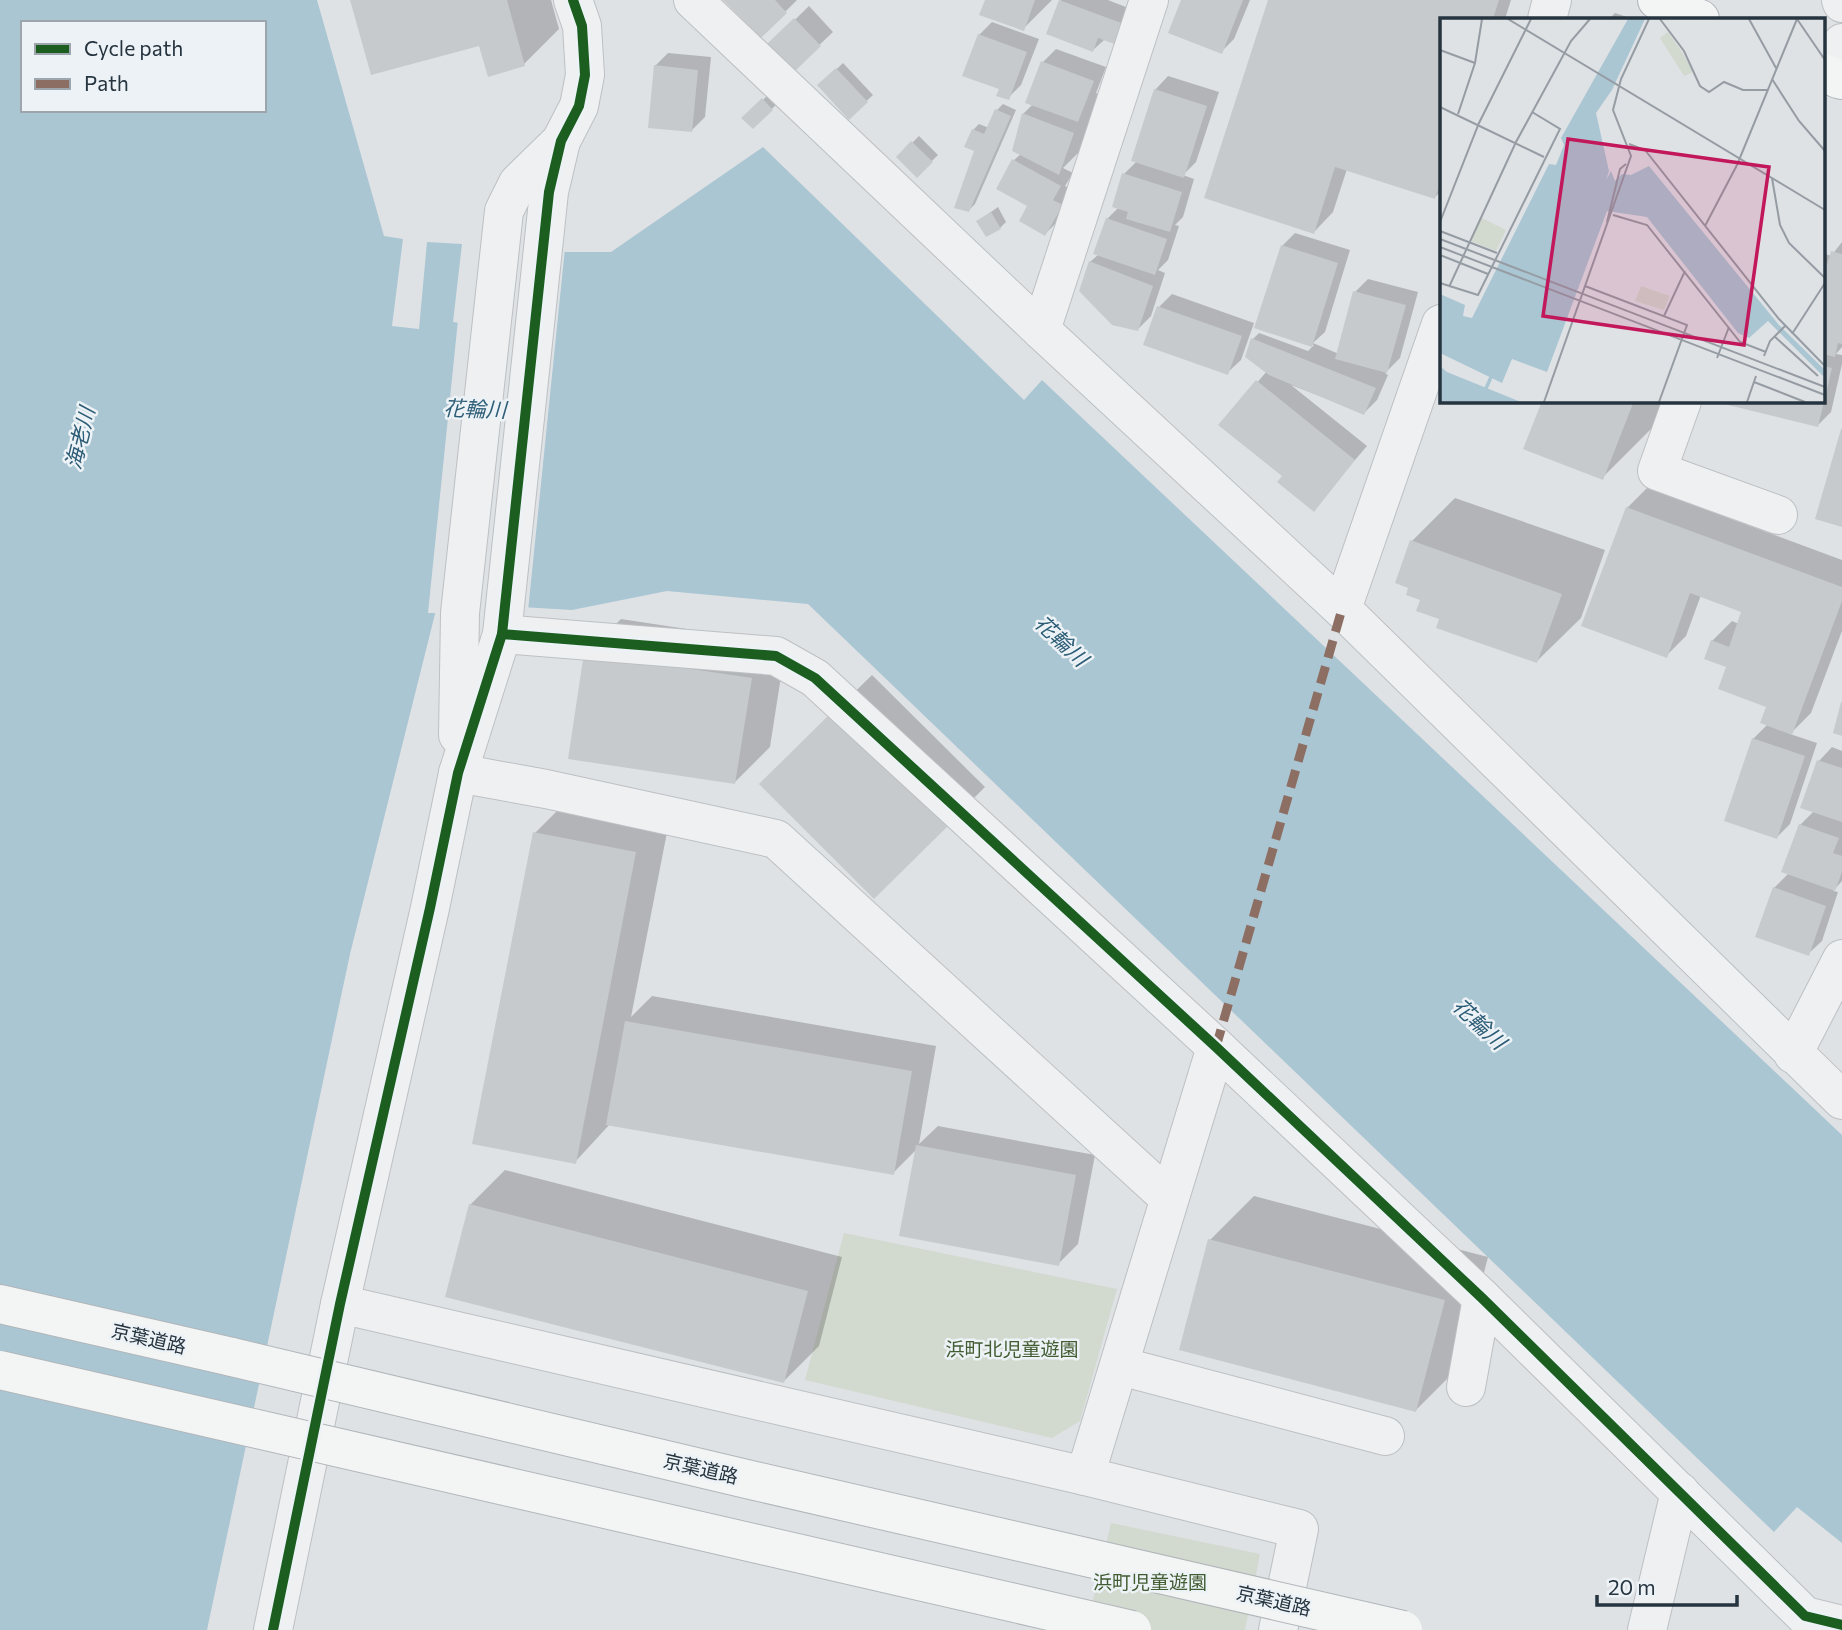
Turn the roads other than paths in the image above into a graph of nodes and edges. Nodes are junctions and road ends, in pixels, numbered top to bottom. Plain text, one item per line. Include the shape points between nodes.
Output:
1 (573, 0) edge
2 (693, 0) edge
3 (1149, 0) edge
4 (1552, 0) edge
5 (1657, 0) edge
6 (1547, 18) edge
7 (1698, 18) edge
8 (561, 141) junction
9 (1440, 327) edge
10 (1041, 330) junction
11 (1682, 402) edge
12 (1778, 515) dead end
13 (1342, 609) junction
14 (503, 626) junction
15 (458, 773) junction
16 (1842, 958) edge
17 (1216, 1047) junction
18 (1793, 1054) junction
19 (1842, 1100) edge
20 (1169, 1198) junction
21 (1482, 1298) junction
22 (0, 1304) edge
23 (340, 1304) junction
24 (1120, 1366) junction
25 (0, 1370) edge
26 (1466, 1387) dead end
27 (1385, 1436) dead end
28 (1085, 1476) junction
29 (1680, 1492) junction
30 (1842, 1625) edge
31 (273, 1630) edge
32 (1132, 1630) edge
33 (1278, 1630) edge
34 (1403, 1630) edge
35 (1647, 1630) edge

1 - 8 street via 582,26 585,75 579,106
2 - 10 street
3 - 10 street
4 - 6 street
5 - 7 highway
8 - 14 street via 542,245
8 - 15 street via 518,183 504,211 460,613
9 - 13 street
10 - 13 street
11 - 12 street via 1657,471
13 - 18 street
14 - 15 street
14 - 17 street via 776,656 815,678
15 - 20 street via 776,839
15 - 23 street
16 - 18 street
17 - 20 street
17 - 21 street
18 - 19 street
20 - 24 street
21 - 26 street
21 - 29 street
22 - 34 highway, 京葉道路, bridge
23 - 28 street
23 - 31 street
24 - 27 street
24 - 28 street
25 - 32 highway, bridge
28 - 33 street via 1299,1529
29 - 30 street via 1805,1616
29 - 35 street

